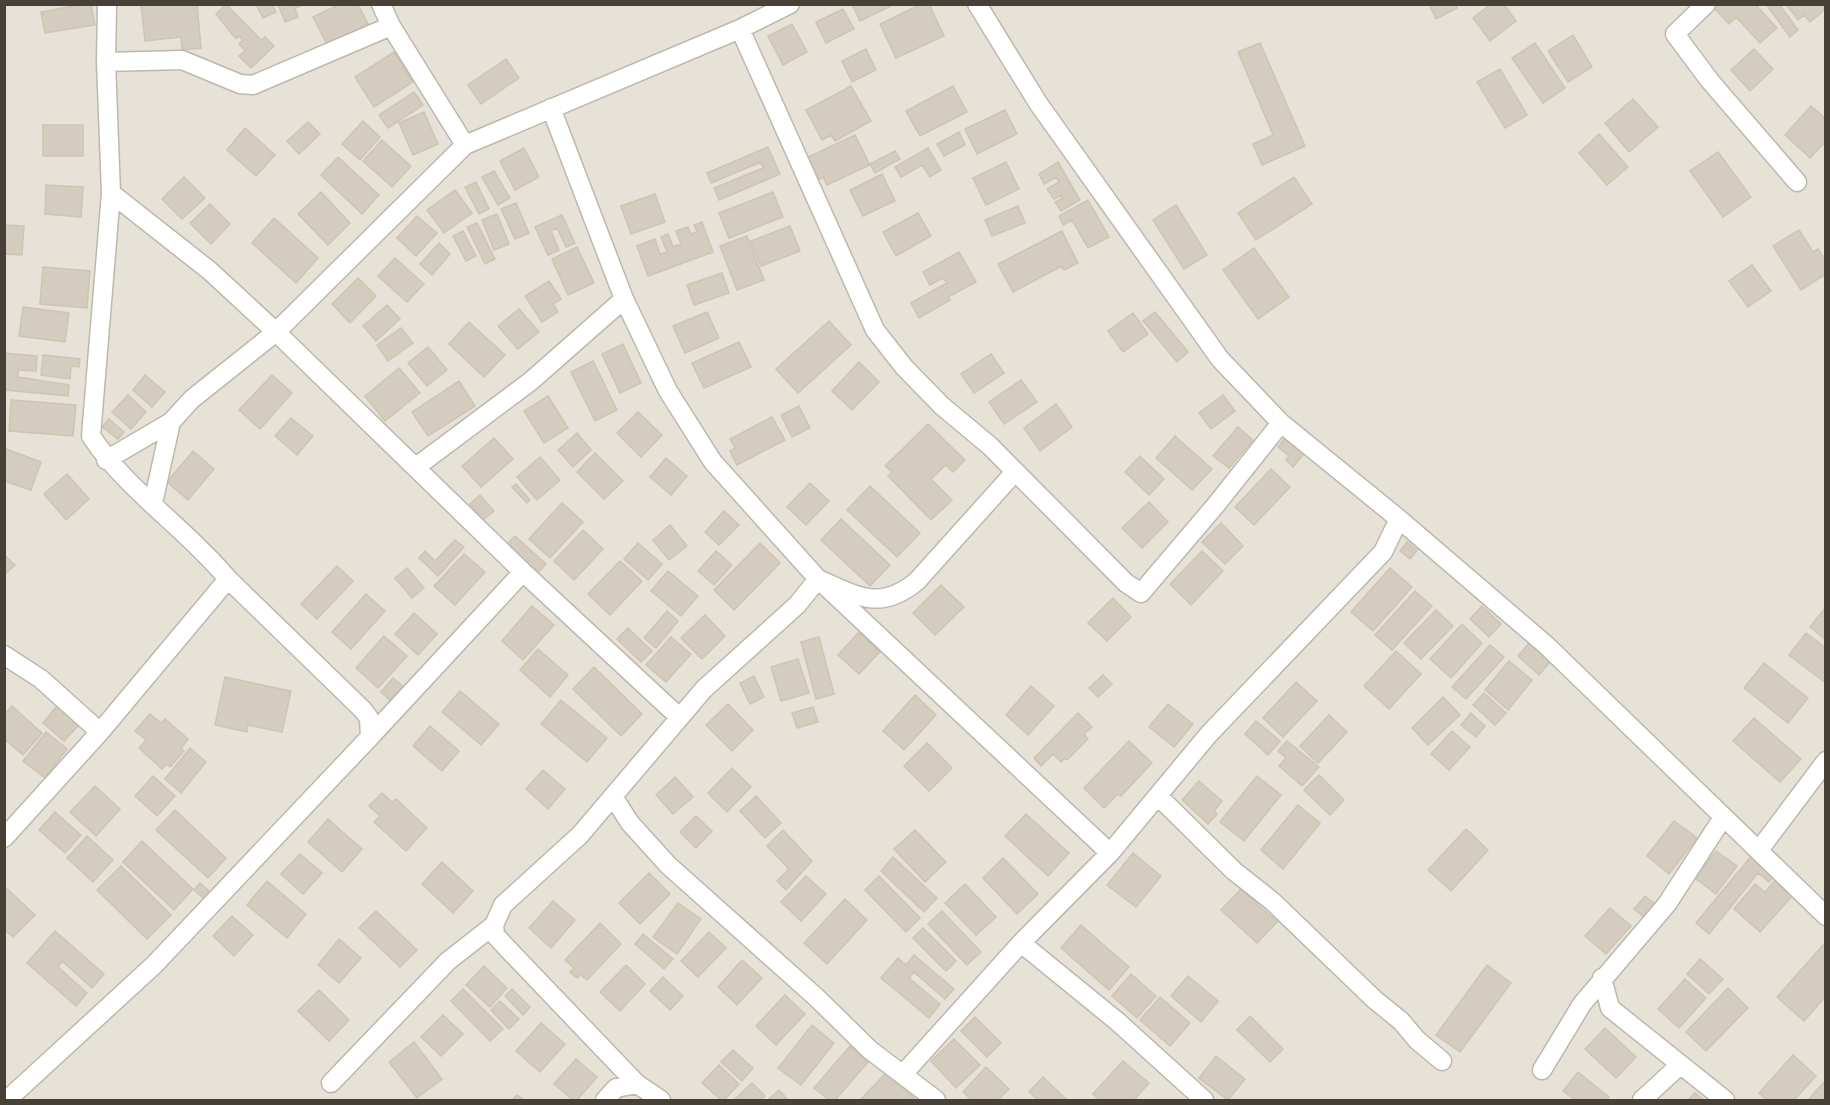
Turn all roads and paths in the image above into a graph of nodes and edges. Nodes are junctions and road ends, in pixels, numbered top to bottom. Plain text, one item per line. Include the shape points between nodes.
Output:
1 (106, 4) edge
2 (381, 4) edge
3 (790, 4) edge
4 (977, 4) edge
5 (1706, 4) edge
6 (391, 26) junction
7 (740, 29) junction
8 (106, 62) junction
9 (551, 108) junction
10 (465, 145) junction
11 (1797, 182) dead end
12 (111, 193) junction
13 (624, 299) junction
14 (276, 332) junction
15 (171, 422) junction
16 (1281, 423) junction
17 (106, 460) junction
18 (416, 467) junction
19 (1014, 473) junction
20 (153, 503) junction
21 (1399, 519) junction
22 (524, 572) junction
23 (228, 579) junction
24 (818, 579) junction
25 (4, 655) edge
26 (679, 717) junction
27 (100, 732) junction
28 (370, 737) junction
29 (1826, 761) edge
30 (1158, 796) junction
31 (614, 798) junction
32 (1722, 819) junction
33 (4, 838) edge
34 (1759, 850) junction
35 (1110, 853) junction
36 (1826, 916) edge
37 (494, 925) junction
38 (1021, 943) junction
39 (1602, 978) junction
40 (1442, 1061) dead end
41 (1679, 1066) junction
42 (1542, 1070) dead end
43 (904, 1073) junction
44 (331, 1083) dead end
45 (637, 1084) junction
46 (7, 1101) edge
47 (605, 1101) edge
48 (661, 1101) edge
49 (936, 1101) edge
50 (1204, 1101) edge
51 (1642, 1101) edge
52 (1725, 1101) edge

1 - 8 street
2 - 6 street
3 - 7 street
4 - 16 street via 1038,103 1174,297 1220,359
5 - 11 street via 1675,34
6 - 8 street via 253,85 240,84 182,60
6 - 10 street
7 - 9 street
7 - 19 street via 875,330 904,367
8 - 12 street
9 - 10 street
9 - 13 street
10 - 14 street
12 - 14 street via 210,271
12 - 17 street via 91,436
13 - 18 street via 531,381
13 - 24 street via 668,391 713,462
14 - 15 street via 192,399
14 - 18 street
15 - 17 street
15 - 20 street
16 - 19 street via 1141,593 1126,583
16 - 21 street
17 - 20 street
18 - 22 street
19 - 24 street via 900,595 881,599 857,596
20 - 23 street
21 - 30 street via 1383,552 1209,734
21 - 32 street via 1546,645
22 - 26 street
22 - 28 street
23 - 27 street
23 - 28 street via 363,710 369,718
24 - 26 street via 797,605 704,689
24 - 35 street
25 - 27 street via 41,679
26 - 31 street
27 - 33 street
28 - 46 street via 154,965
29 - 34 street
30 - 35 street
30 - 40 street
31 - 37 street via 580,835 503,905
31 - 43 street via 630,823 668,865 870,1050
32 - 34 street
32 - 39 street via 1667,903
34 - 36 street
35 - 38 street
37 - 44 street via 448,961
37 - 45 street via 495,935
38 - 43 street
38 - 50 street via 1118,1022
39 - 41 street via 1610,1008
39 - 42 street via 1566,1027 1559,1046
41 - 51 street
41 - 52 street
43 - 49 street
45 - 47 street via 616,1088
45 - 48 street

